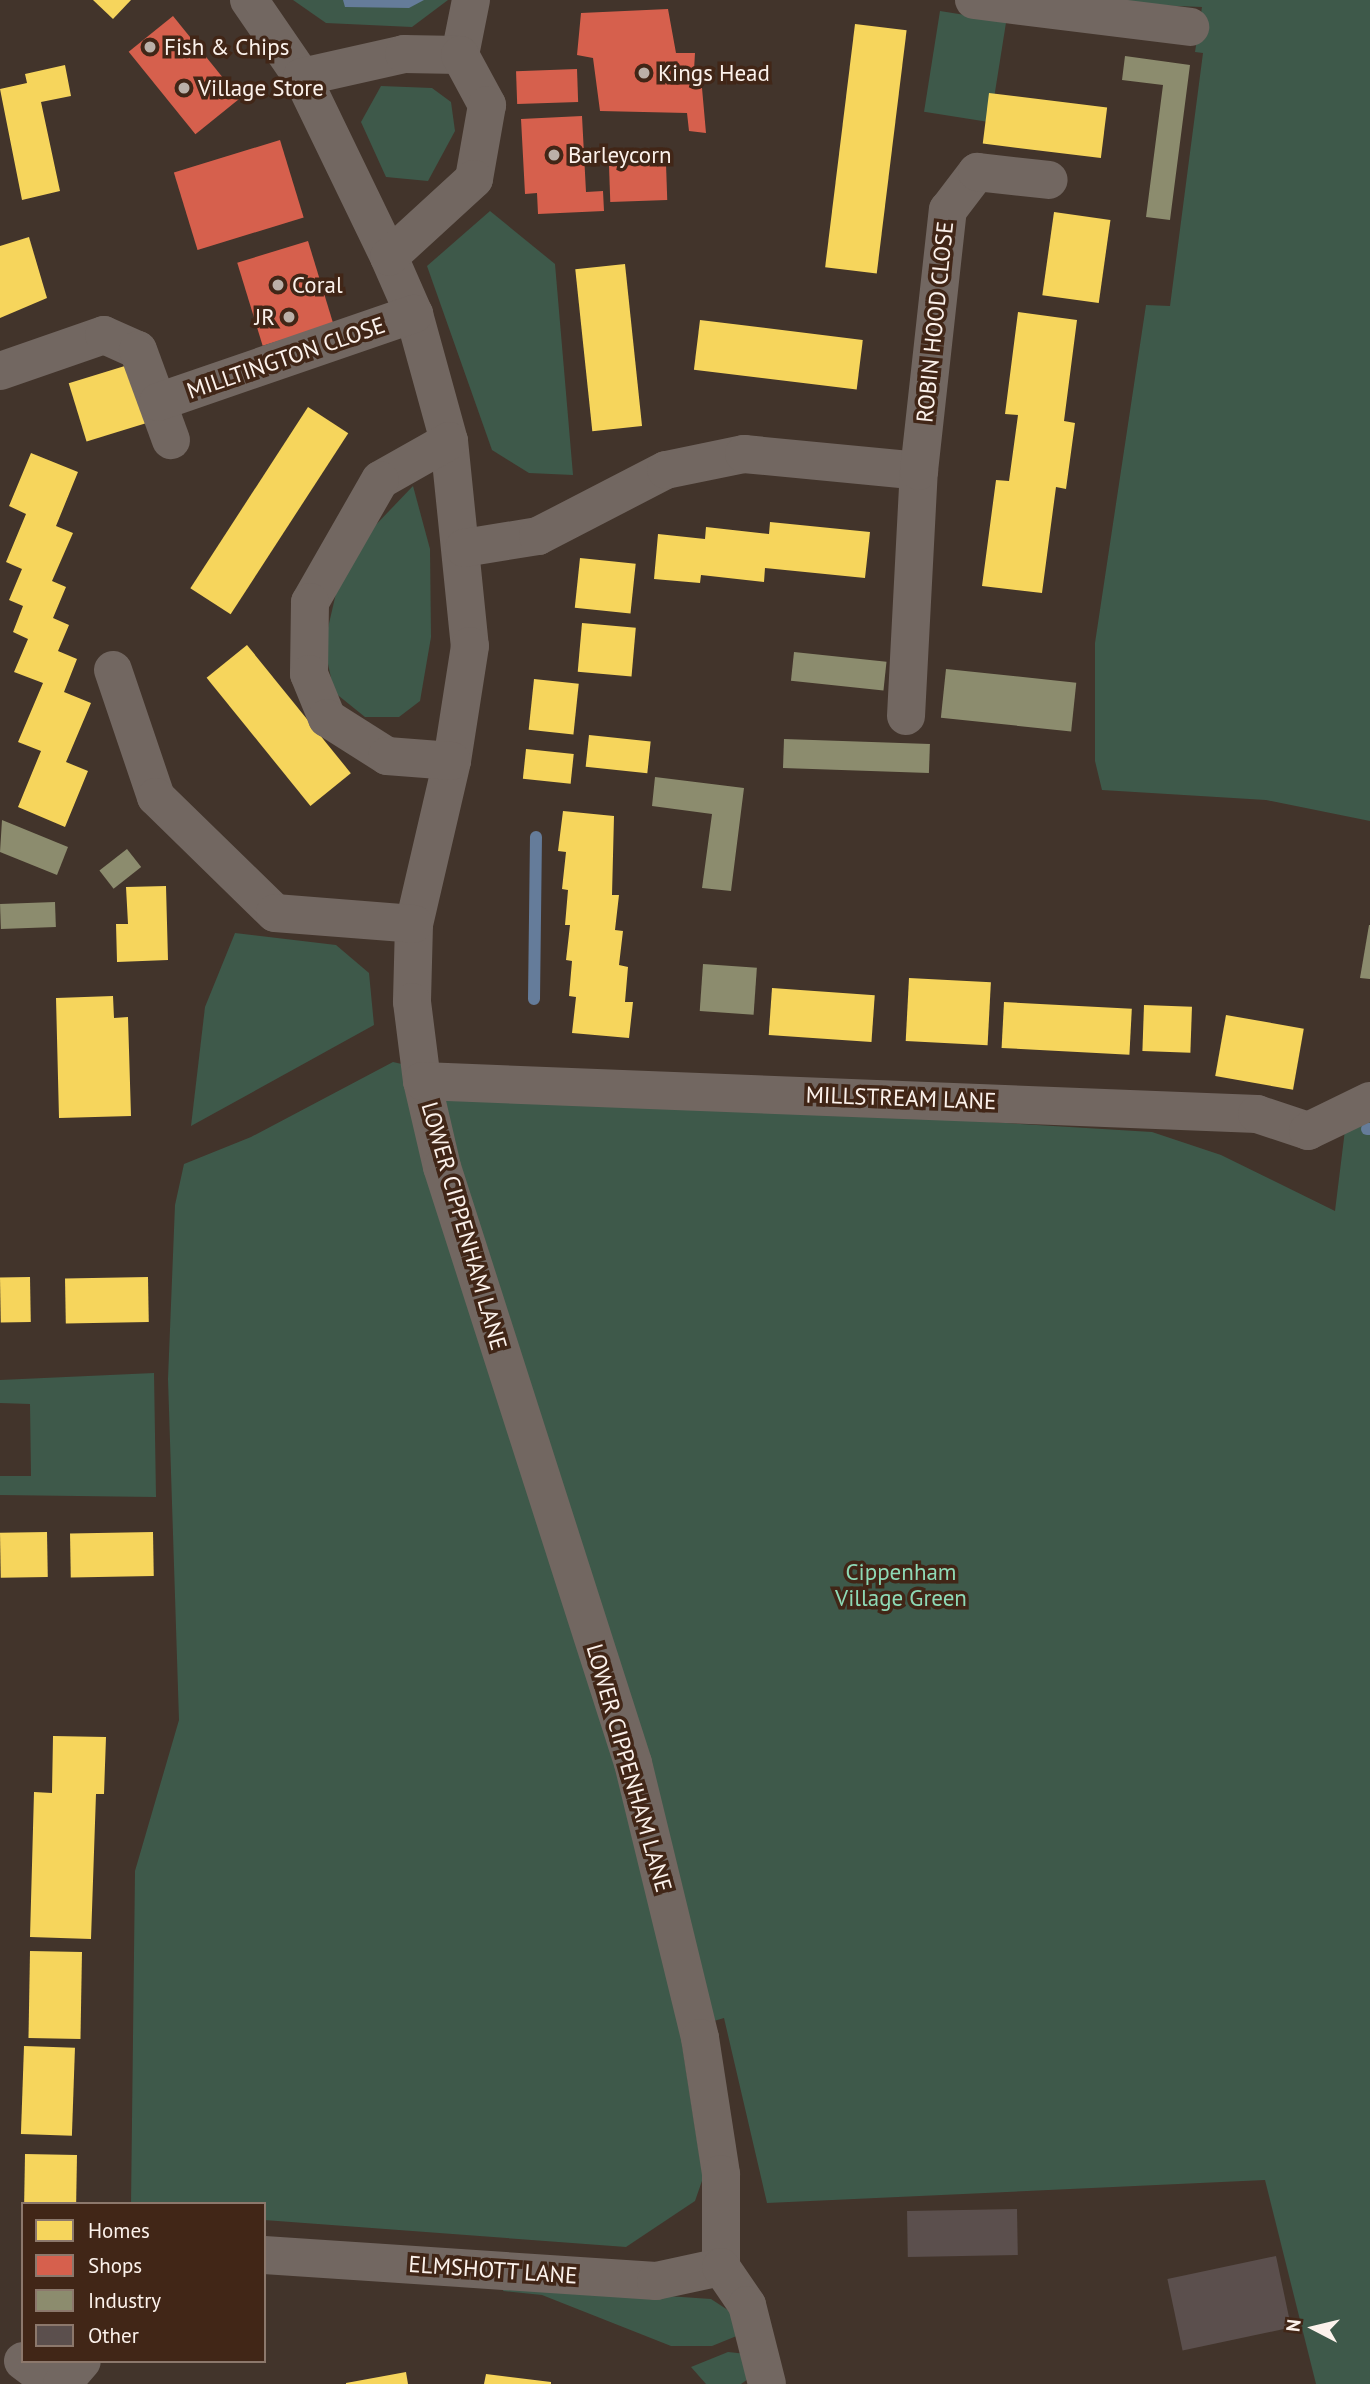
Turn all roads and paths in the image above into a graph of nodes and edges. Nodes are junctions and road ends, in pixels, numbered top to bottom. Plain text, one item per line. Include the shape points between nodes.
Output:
1 (249, 0) edge
2 (471, 0) edge
3 (974, 0) edge
4 (1190, 27) dead end
5 (460, 55) junction
6 (302, 76) junction
7 (1049, 180) dead end
8 (389, 257) junction
9 (414, 314) junction
10 (0, 371) edge
11 (158, 402) junction
12 (171, 440) dead end
13 (449, 441) junction
14 (919, 471) junction
15 (464, 548) junction
16 (113, 670) dead end
17 (906, 716) dead end
18 (452, 761) junction
19 (414, 924) junction
20 (422, 1081) junction
21 (1370, 1101) edge
22 (266, 2255) edge
23 (721, 2267) junction
24 (0, 2344) edge
25 (21, 2360) edge
26 (26, 2363) edge
27 (80, 2363) edge
28 (54, 2384) edge
29 (62, 2384) edge
30 (767, 2384) edge

1 - 6 street, LOWER CIPPENHAM LANE
2 - 5 street
3 - 4 street
5 - 6 street via 404,54
5 - 8 street via 487,105 474,179
6 - 8 street, LOWER CIPPENHAM LANE
7 - 14 street, ROBIN HOOD CLOSE via 977,172 947,210
8 - 9 street, LOWER CIPPENHAM LANE
9 - 11 street, MILLTINGTON CLOSE
9 - 13 street, LOWER CIPPENHAM LANE
10 - 11 street, MILLTINGTON CLOSE via 104,335 138,350
11 - 12 street, MILLTINGTON CLOSE
13 - 15 street, LOWER CIPPENHAM LANE
13 - 18 street via 380,480 310,602 309,674 327,718 387,756
14 - 15 street via 744,454 666,470 538,536
14 - 17 street, ROBIN HOOD CLOSE
15 - 18 street, LOWER CIPPENHAM LANE via 470,646
16 - 19 street via 156,797 275,913
18 - 19 street, LOWER CIPPENHAM LANE
19 - 20 street, LOWER CIPPENHAM LANE via 412,1002
20 - 21 street, MILLSTREAM LANE via 1257,1114 1308,1131
20 - 23 street, LOWER CIPPENHAM LANE via 442,1167 635,1775 699,2038 721,2174
22 - 23 street, ELMSHOTT LANE via 656,2281
23 - 30 street via 747,2305
24 - 25 street
26 - 28 street
27 - 29 street

